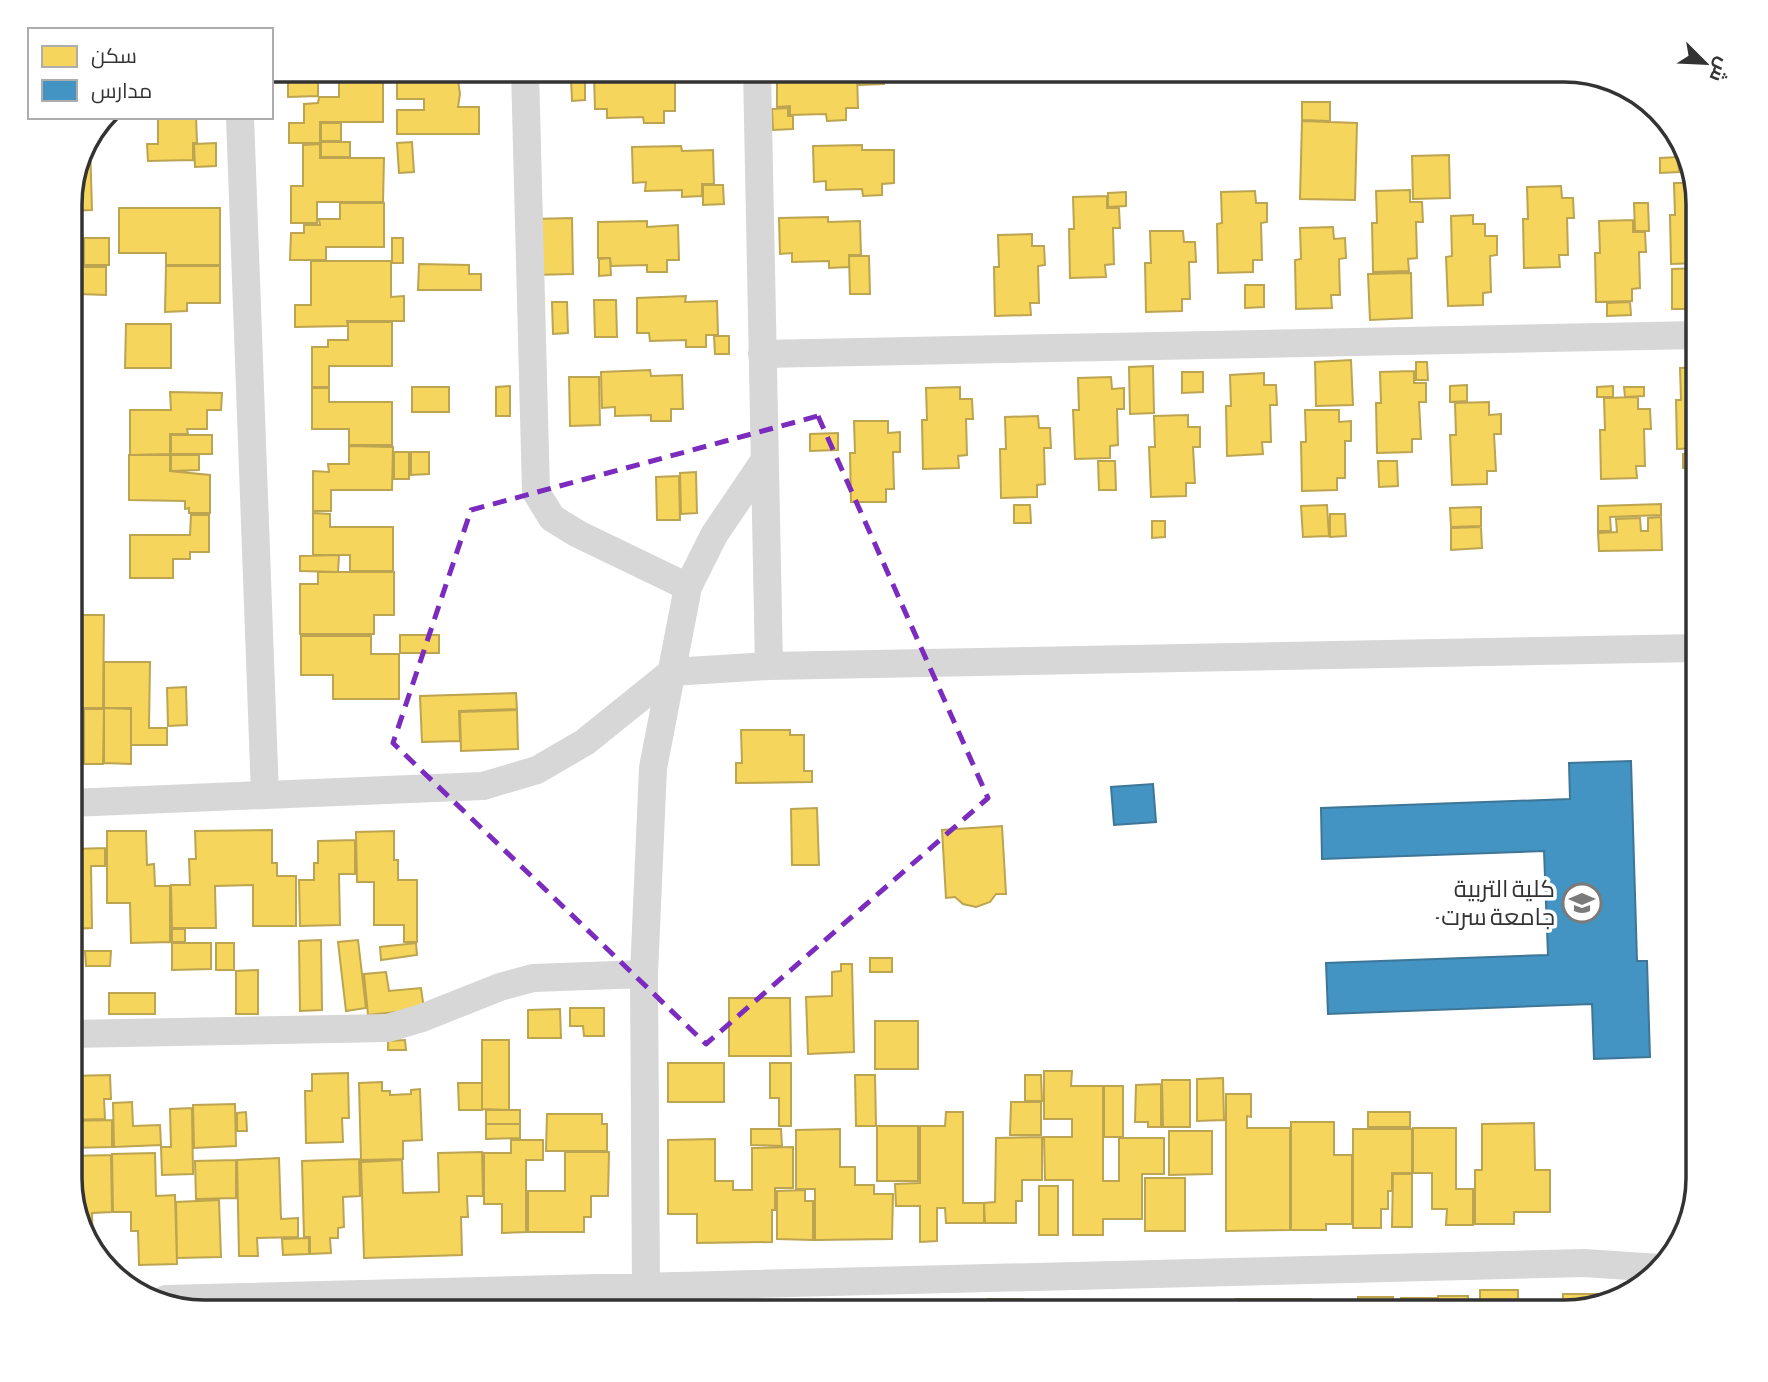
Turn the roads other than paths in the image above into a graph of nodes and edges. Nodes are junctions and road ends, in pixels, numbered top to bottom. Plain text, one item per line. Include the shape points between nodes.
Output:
1 (526, 82) edge
2 (757, 82) edge
3 (240, 119) edge
4 (1686, 335) edge
5 (762, 354) junction
6 (764, 461) junction
7 (688, 586) junction
8 (1686, 648) edge
9 (769, 666) junction
10 (672, 671) junction
11 (265, 795) junction
12 (83, 802) edge
13 (644, 974) junction
14 (83, 1034) edge
15 (1647, 1267) edge
16 (646, 1287) junction
17 (191, 1298) edge
18 (675, 1299) edge

1 - 7 street via 536,492 552,518
2 - 5 street
3 - 11 street
4 - 5 street
5 - 6 street
6 - 7 street via 714,535
6 - 9 street
7 - 10 street
8 - 9 street
9 - 10 street
10 - 11 street via 585,742 537,770 483,786
10 - 13 street via 653,768
11 - 12 street
13 - 14 street via 533,978 388,1028
13 - 16 street
15 - 18 street via 1584,1263
16 - 17 street
16 - 18 street

